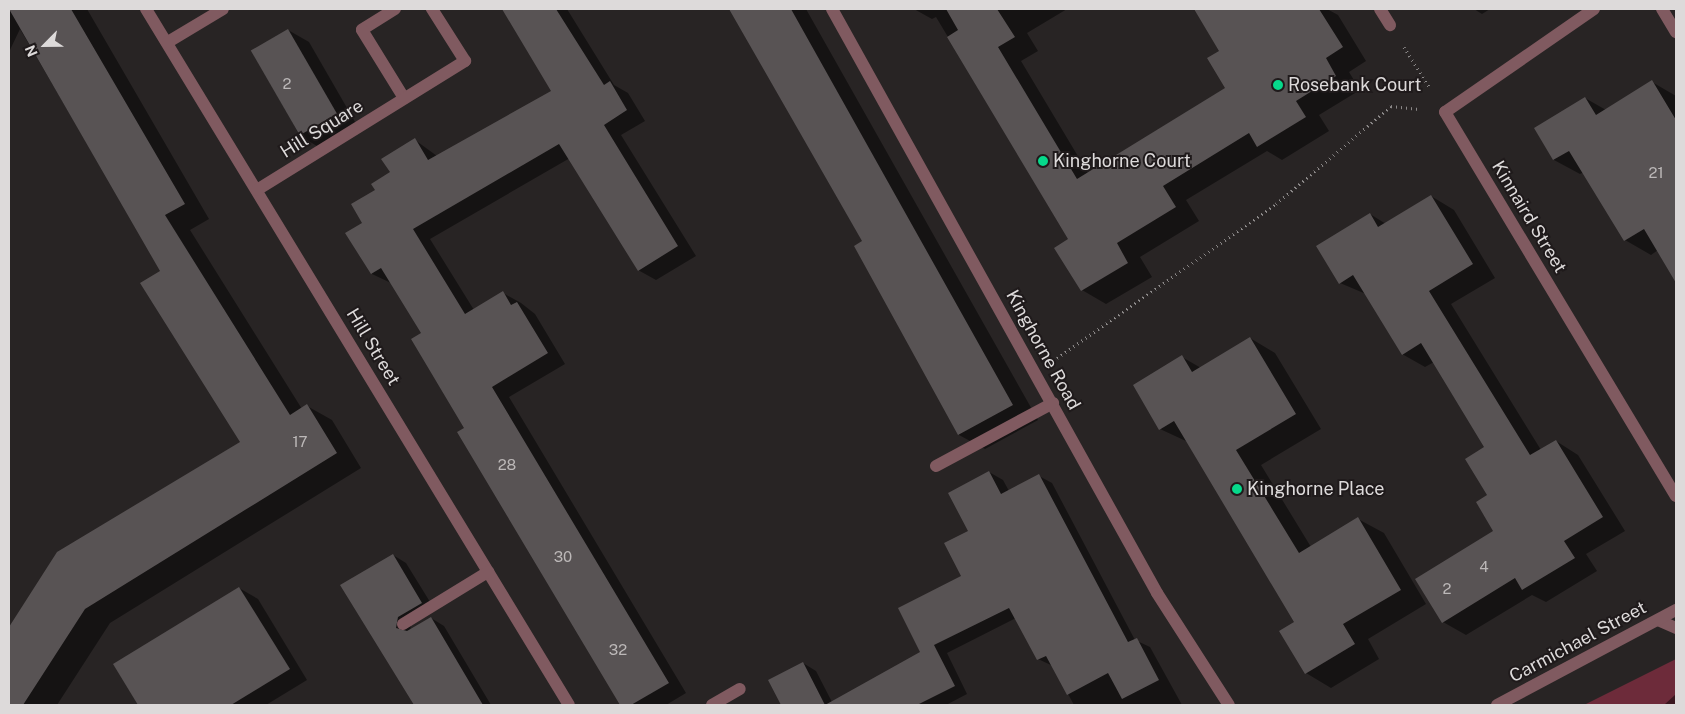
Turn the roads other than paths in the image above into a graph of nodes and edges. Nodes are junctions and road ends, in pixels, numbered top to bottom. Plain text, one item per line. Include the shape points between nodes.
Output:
1 (146, 9) edge
2 (223, 9) edge
3 (395, 9) edge
4 (432, 9) edge
5 (832, 9) edge
6 (1380, 9) edge
7 (1594, 9) edge
8 (1662, 9) edge
9 (1390, 25) road end
10 (1676, 32) edge
11 (168, 42) junction
12 (404, 98) junction
13 (257, 190) junction
14 (1053, 403) junction
15 (936, 466) dead end
16 (1676, 496) edge
17 (488, 572) junction
18 (1676, 610) edge
19 (1658, 620) junction
20 (403, 624) dead end
21 (1676, 628) edge
22 (740, 689) dead end
23 (569, 705) edge
24 (712, 705) edge
25 (1229, 705) edge
26 (1497, 705) edge

1 - 11 street, Hill Street
2 - 11 street
3 - 12 street via 362,30
4 - 12 street, Hill Square via 465,60
5 - 14 street, Kinghorne Road
6 - 9 street
7 - 16 street, Kinnaird Street via 1445,112
8 - 10 street
11 - 13 street, Hill Street
12 - 13 street, Hill Square
13 - 17 street, Hill Street
14 - 15 street
14 - 25 street, Kinghorne Road via 1157,593
17 - 20 street
17 - 23 street, Hill Street
18 - 19 street, Carmichael Street
19 - 21 street
19 - 26 street, Carmichael Street
22 - 24 street

